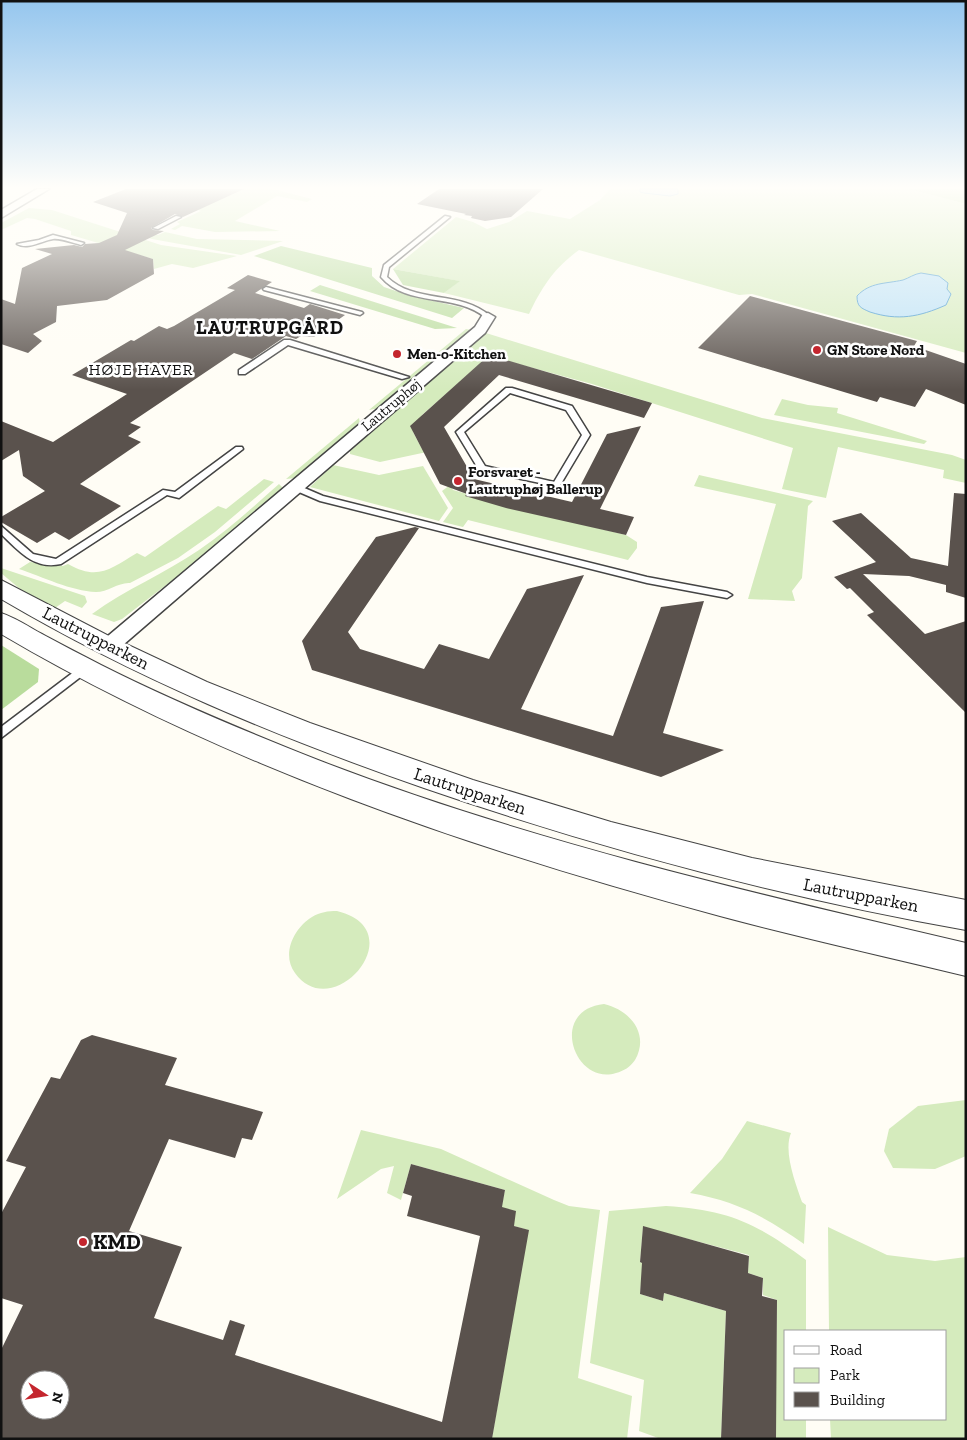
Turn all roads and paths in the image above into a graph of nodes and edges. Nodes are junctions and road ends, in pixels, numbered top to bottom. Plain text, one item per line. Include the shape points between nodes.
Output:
1 (398, 256) edge
2 (266, 289) dead end
3 (360, 313) dead end
4 (488, 317) joint
5 (242, 372) dead end
6 (405, 377) dead end
7 (580, 424) joint
8 (239, 449) dead end
9 (295, 488) junction
10 (1, 529) edge
11 (1, 588) edge
12 (727, 595) dead end
13 (1, 622) edge
14 (109, 646) junction
15 (83, 669) junction
16 (1, 734) edge
17 (966, 915) edge
18 (966, 960) edge

1 - 4 lane, Lautruphøj via 386,266 384,277 396,287 472,306
2 - 3 lane
4 - 9 street, Lautruphøj via 480,330
5 - 6 lane via 287,342
7 - 7 lane via 586,435 556,485 482,468 460,432 510,390 569,408
8 - 10 lane via 176,496 166,492 58,562 32,558 19,550
9 - 12 lane via 320,498 647,580
9 - 14 street, Lautruphøj
11 - 14 street, Lautrupparken
13 - 15 street, Lautrupparken
14 - 15 street, Lautruphøj
14 - 17 street, Lautrupparken via 284,725 485,798 756,873 869,899
15 - 16 lane, Lautrupparken
15 - 18 street, Lautrupparken via 316,772 441,818 722,902

